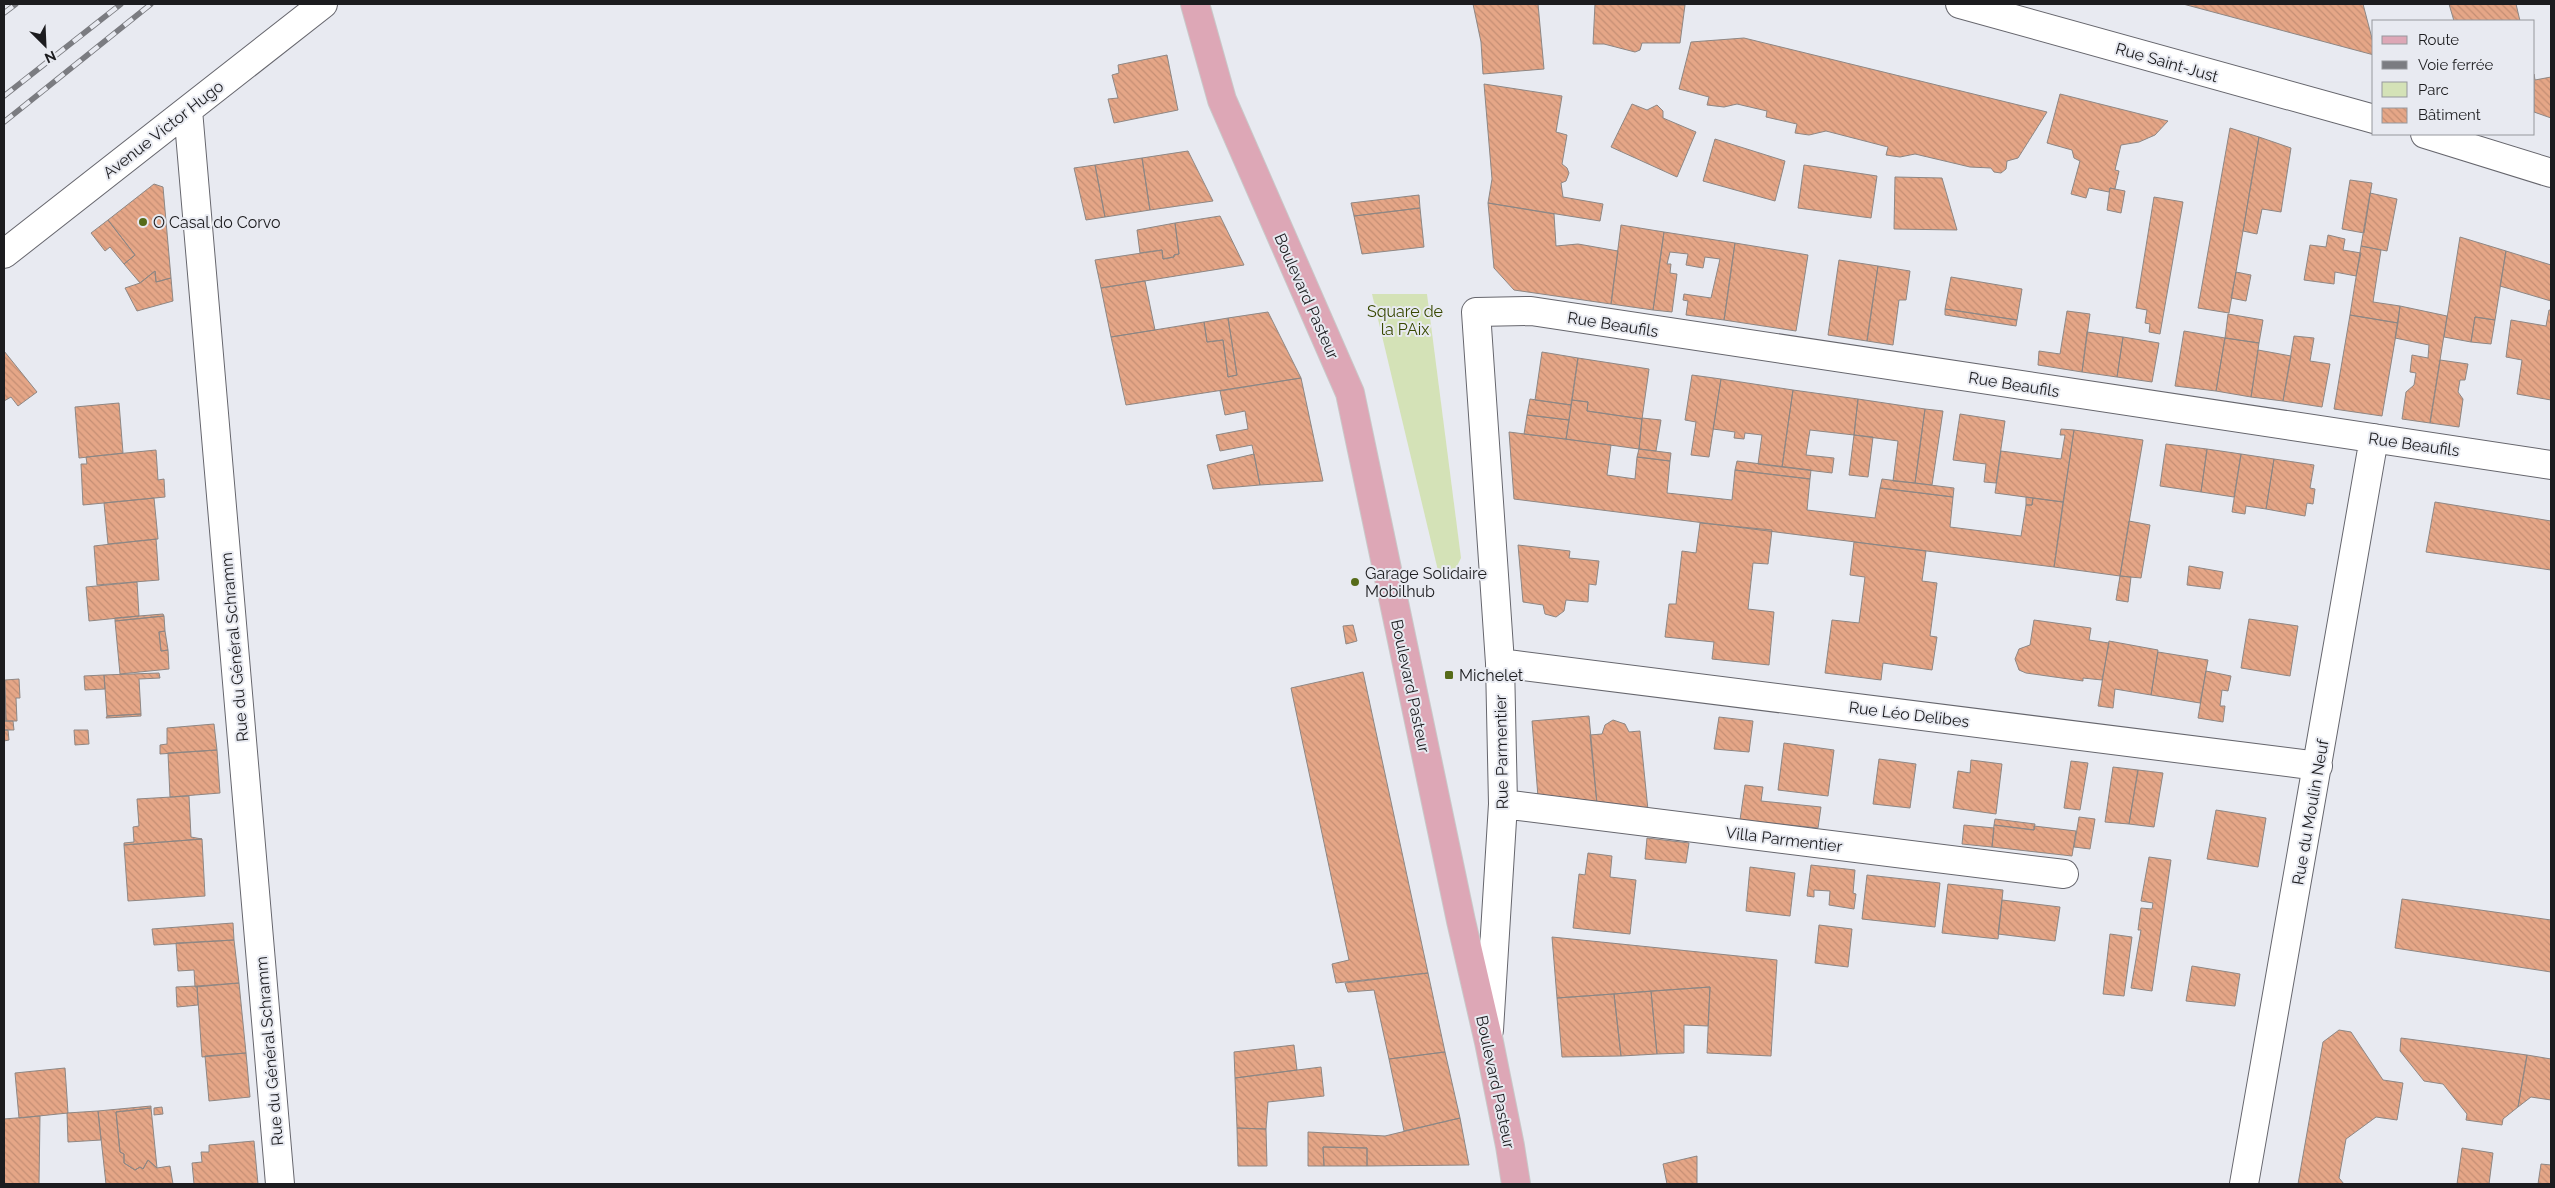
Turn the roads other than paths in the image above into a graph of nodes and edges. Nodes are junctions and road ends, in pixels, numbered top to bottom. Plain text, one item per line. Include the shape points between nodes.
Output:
1 (323, 4) edge
2 (1195, 4) edge
3 (1960, 4) edge
4 (188, 110) junction
5 (2372, 118) edge
6 (2428, 135) edge
7 (2551, 173) edge
8 (4, 254) edge
9 (1476, 312) joint
10 (2374, 438) junction
11 (2551, 464) edge
12 (1500, 663) junction
13 (2318, 766) junction
14 (1503, 804) junction
15 (2064, 874) dead end
16 (1489, 1042) junction
17 (280, 1184) edge
18 (1516, 1184) edge
19 (2244, 1184) edge

1 - 4 street, Avenue Victor Hugo
2 - 16 main road, Boulevard Pasteur via 1222,100 1350,393
3 - 5 street, Rue Saint-Just
4 - 8 street, Avenue Victor Hugo
4 - 17 street, Rue du Général Schramm
6 - 7 street
9 - 10 street, Rue Beaufils via 1531,311
9 - 12 street, Rue Parmentier
10 - 11 street, Rue Beaufils
10 - 13 street, Rue du Moulin Neuf
12 - 13 street, Rue Léo Delibes
12 - 14 street, Rue Parmentier
13 - 19 street, Rue du Moulin Neuf
14 - 15 street, Villa Parmentier
14 - 16 street, Rue Parmentier
16 - 18 main road, Boulevard Pasteur

